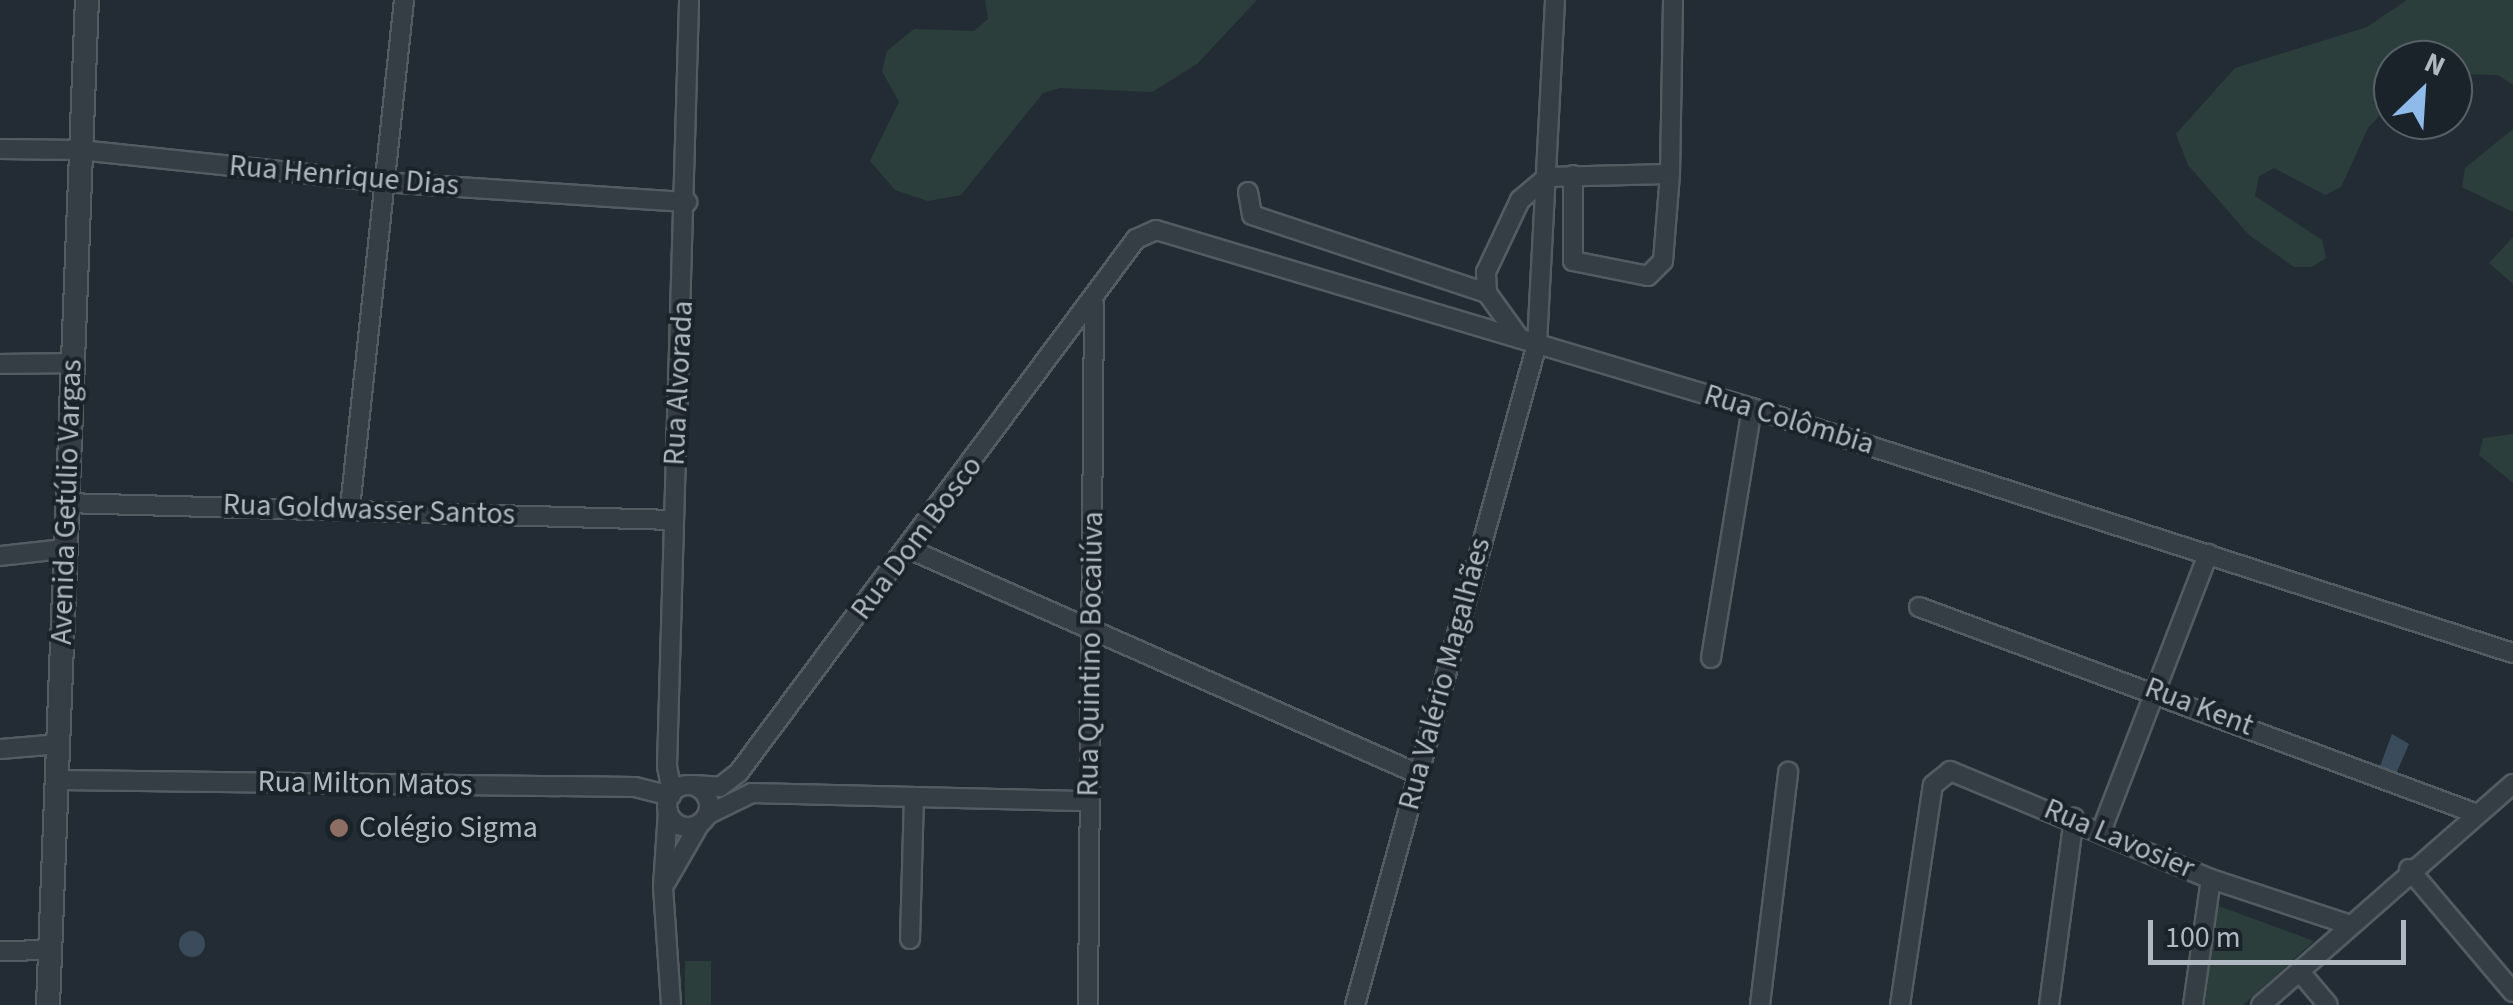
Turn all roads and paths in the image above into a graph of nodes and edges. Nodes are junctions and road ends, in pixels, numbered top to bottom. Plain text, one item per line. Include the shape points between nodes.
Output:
1 (86, 0) edge
2 (404, 0) edge
3 (689, 0) edge
4 (1555, 0) edge
5 (1673, 0) edge
6 (0, 150) edge
7 (80, 150) junction
8 (1573, 174) junction
9 (1670, 174) junction
10 (1547, 178) junction
11 (384, 182) junction
12 (1248, 192) dead end
13 (687, 202) junction
14 (1487, 292) junction
15 (1094, 304) junction
16 (1518, 336) junction
17 (1536, 344) junction
18 (71, 363) junction
19 (0, 364) edge
20 (1752, 408) junction
21 (64, 503) junction
22 (350, 508) junction
23 (673, 520) junction
24 (62, 549) junction
25 (910, 549) junction
26 (2208, 554) junction
27 (0, 556) edge
28 (1919, 606) dead end
29 (1093, 628) junction
30 (2513, 653) edge
31 (1711, 658) dead end
32 (2158, 690) junction
33 (60, 744) junction
34 (0, 749) edge
35 (1788, 772) dead end
36 (1416, 774) junction
37 (58, 780) junction
38 (744, 784) junction
39 (2513, 784) edge
40 (678, 794) junction
41 (914, 797) junction
42 (1090, 801) junction
43 (2477, 814) junction
44 (2074, 818) junction
45 (703, 819) junction
46 (2102, 829) junction
47 (2409, 869) junction
48 (2211, 879) junction
49 (664, 887) junction
50 (2347, 924) junction
51 (910, 939) dead end
52 (52, 950) junction
53 (0, 951) edge
54 (2300, 972) junction
55 (2513, 992) edge
56 (48, 1005) edge
57 (672, 1005) edge
58 (1088, 1005) edge
59 (1356, 1005) edge
60 (1760, 1005) edge
61 (1900, 1005) edge
62 (2048, 1005) edge
63 (2193, 1005) edge
64 (2261, 1005) edge
65 (2328, 1005) edge

1 - 7 street, Avenida Getúlio Vargas
2 - 11 street
3 - 13 street, Rua Alvorada
4 - 10 street, Rua Valério Magalhães
5 - 9 street
6 - 7 street, Rua Henrique Dias
7 - 11 street, Rua Henrique Dias
7 - 18 street, Avenida Getúlio Vargas
8 - 9 street
8 - 9 street via 1574,261 1648,276 1662,261
8 - 10 street
10 - 14 street via 1520,200 1486,272
10 - 17 street, Rua Valério Magalhães
11 - 13 street, Rua Henrique Dias
11 - 22 street
12 - 14 street via 1252,215
13 - 23 street, Rua Alvorada
14 - 16 street
15 - 16 street, Rua Colômbia via 1136,240 1164,231
15 - 25 street, Rua Dom Bosco
15 - 29 street, Rua Quintino Bocaiúva
16 - 17 street, Rua Colômbia
17 - 20 street, Rua Colômbia
17 - 36 street, Rua Valério Magalhães
18 - 19 street
18 - 21 street, Avenida Getúlio Vargas
20 - 26 street, Rua Colômbia
20 - 31 street
21 - 22 street, Rua Goldwasser Santos
21 - 24 street, Avenida Getúlio Vargas
22 - 23 street, Rua Goldwasser Santos
23 - 40 street, Rua Alvorada via 666,766
24 - 27 street
24 - 33 street, Avenida Getúlio Vargas
25 - 29 street
25 - 38 street, Rua Dom Bosco
26 - 30 street, Rua Colômbia
26 - 32 street
28 - 32 street, Rua Kent
29 - 36 street
29 - 42 street, Rua Quintino Bocaiúva
32 - 43 street, Rua Kent
32 - 46 street
33 - 34 street
33 - 37 street, Avenida Getúlio Vargas
35 - 60 street
36 - 59 street, Rua Valério Magalhães
37 - 40 street, Rua Milton Matos via 635,787
37 - 52 street, Avenida Getúlio Vargas
38 - 40 street
38 - 41 street
38 - 45 street
39 - 43 street
40 - 45 street, Rua Alvorada via 707,798
40 - 45 street, Rua Alvorada via 677,824
40 - 49 street
41 - 42 street
41 - 51 street
42 - 58 street, Rua Quintino Bocaiúva
43 - 47 street
44 - 46 street, Rua Lavosier
44 - 61 street, Rua Lavosier via 1950,771 1933,786
44 - 62 street
45 - 49 street
46 - 48 street, Rua Lavosier
47 - 50 street
47 - 55 street
48 - 50 street, Rua Lavosier
48 - 63 street
49 - 57 street
50 - 54 street
52 - 53 street
52 - 56 street, Avenida Getúlio Vargas
54 - 64 street
54 - 65 street

